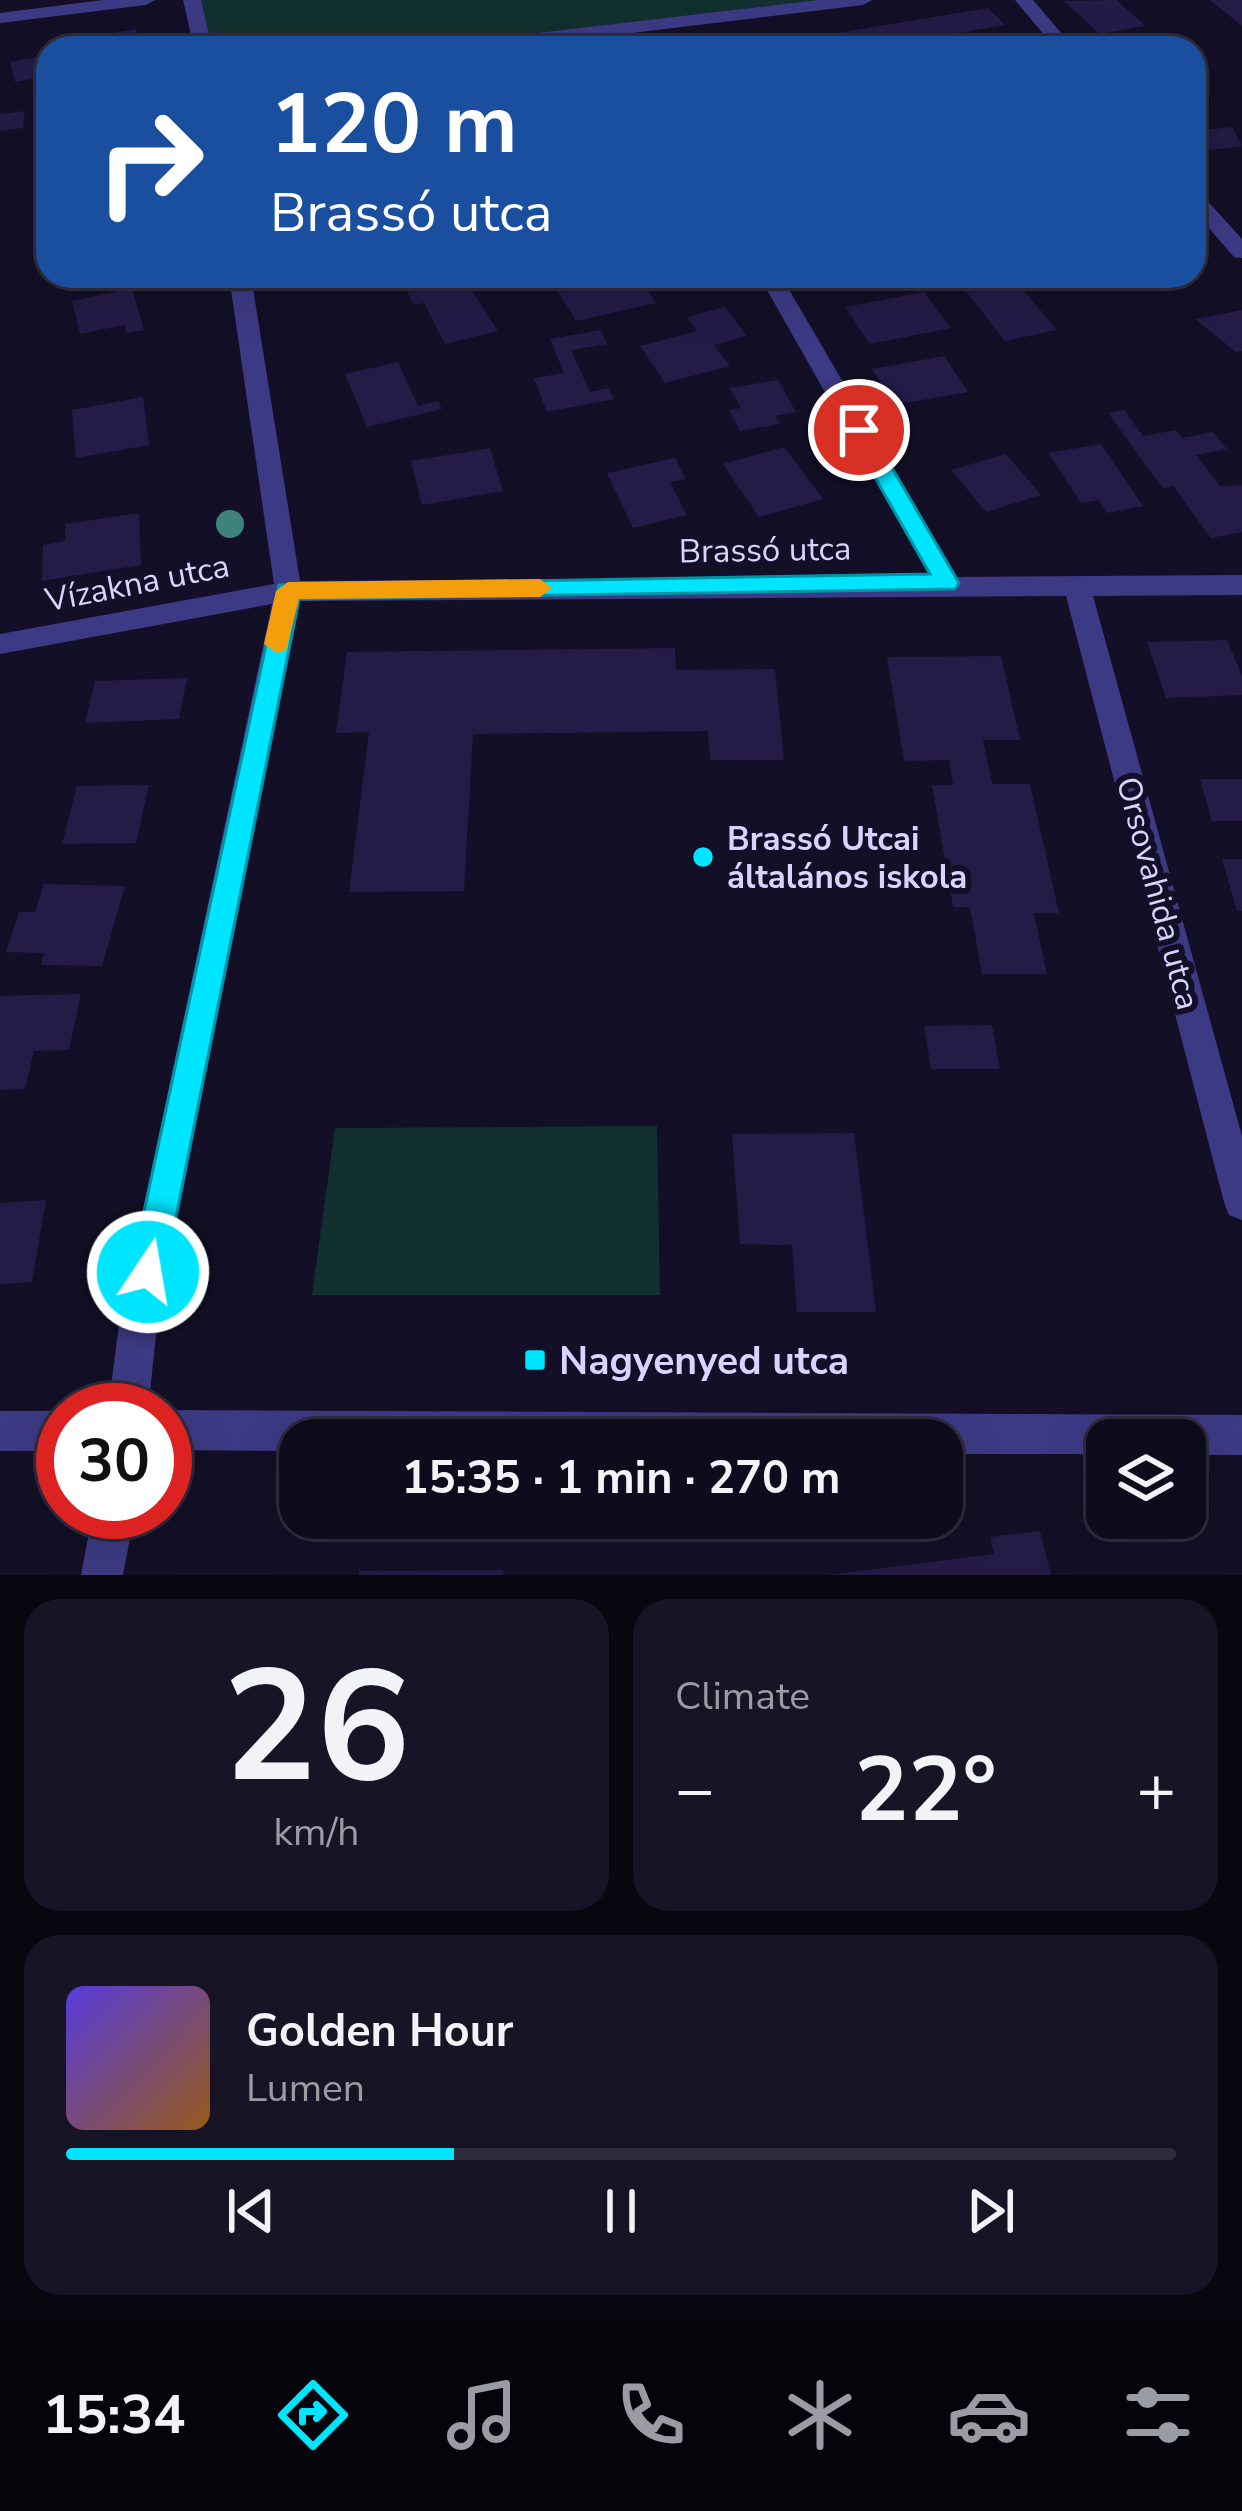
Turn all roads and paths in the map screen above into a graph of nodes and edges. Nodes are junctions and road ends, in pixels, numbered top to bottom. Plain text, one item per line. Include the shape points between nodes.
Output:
1 (146, 0) edge
2 (192, 0) edge
3 (862, 0) edge
4 (1024, 0) edge
5 (0, 18) edge
6 (628, 28) junction
7 (200, 36) edge
8 (561, 36) edge
9 (632, 36) edge
10 (1056, 36) edge
11 (1206, 210) edge
12 (1237, 241) edge
13 (242, 288) edge
14 (777, 288) edge
15 (947, 583) junction
16 (1076, 584) junction
17 (1242, 584) edge
18 (288, 591) junction
19 (0, 644) edge
20 (1242, 1202) edge
21 (131, 1383) edge
22 (192, 1430) edge
23 (0, 1431) edge
24 (36, 1431) edge
25 (1242, 1435) edge
26 (109, 1539) edge
27 (103, 1575) edge

1 - 5 street
2 - 7 street
3 - 6 street
4 - 10 street
6 - 8 street
6 - 9 street
11 - 12 street
13 - 18 street
14 - 15 street
15 - 16 street, Brassó utca
15 - 18 street, Brassó utca
16 - 17 street, Brassó utca
16 - 20 street, Orsovahida utca
18 - 19 street, Vízakna utca
18 - 21 street
22 - 25 street
23 - 24 street
26 - 27 street

